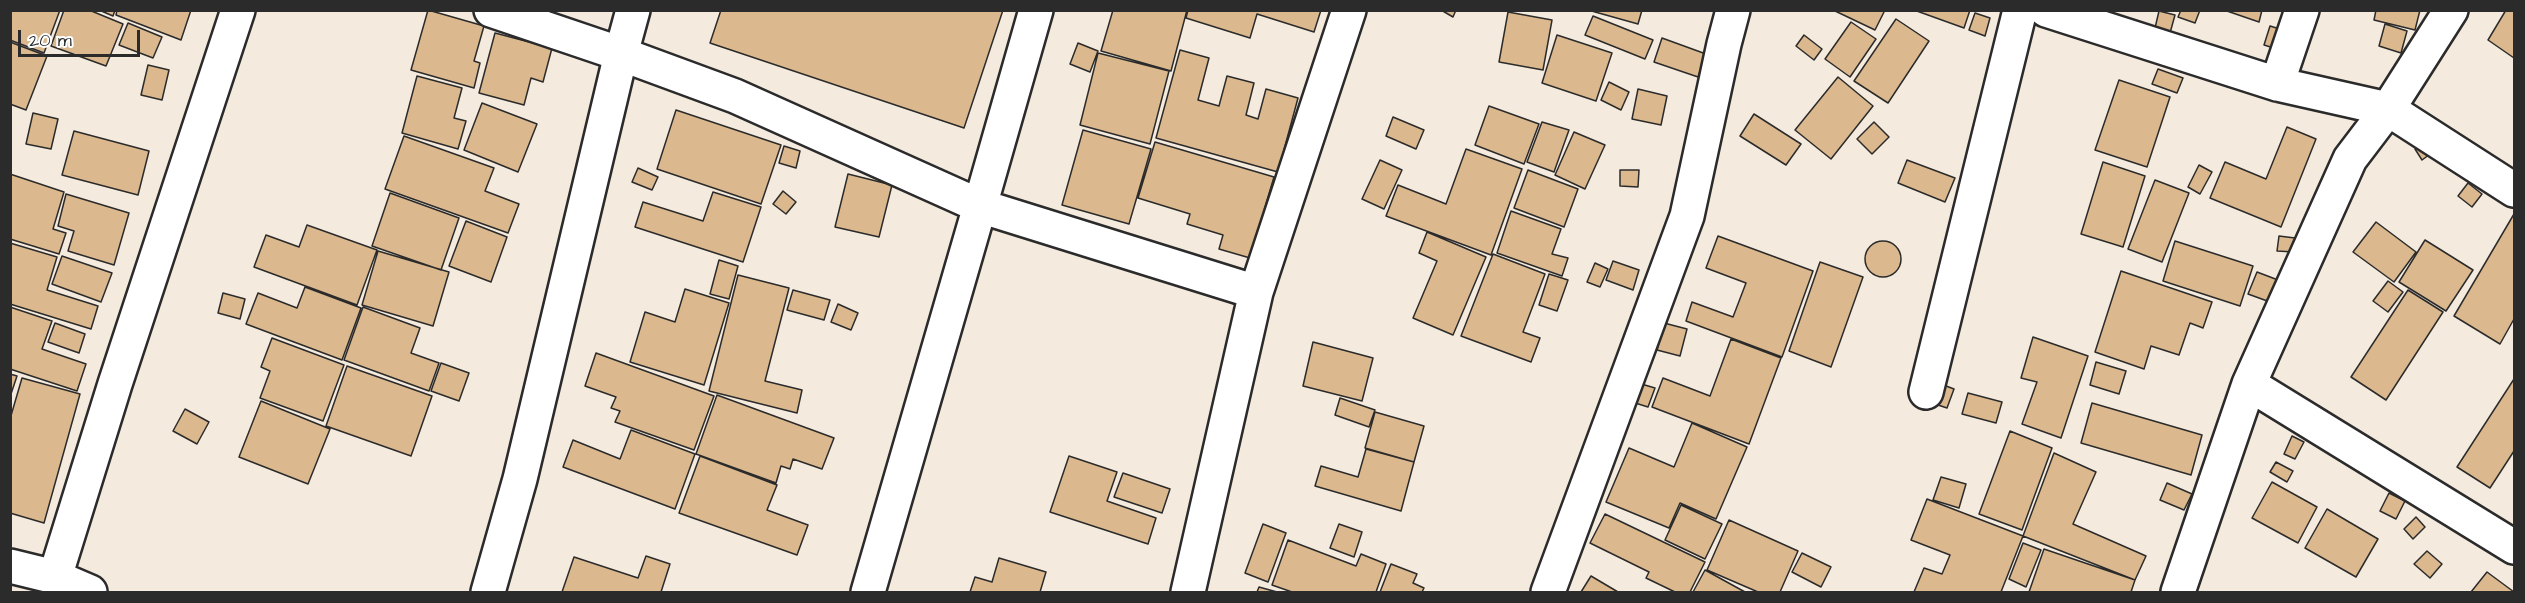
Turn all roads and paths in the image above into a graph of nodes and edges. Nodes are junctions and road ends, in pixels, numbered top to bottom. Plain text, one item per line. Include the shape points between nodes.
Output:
1 (238, 10) edge
2 (492, 10) edge
3 (633, 10) edge
4 (1036, 10) edge
5 (1349, 10) edge
6 (1733, 10) edge
7 (2020, 10) edge
8 (2046, 10) edge
9 (2302, 10) edge
10 (2451, 10) edge
11 (621, 54) junction
12 (2277, 84) junction
13 (2388, 109) junction
14 (2514, 190) edge
15 (980, 206) junction
16 (1256, 292) junction
17 (2249, 384) junction
18 (1926, 392) dead end
19 (2514, 547) edge
20 (10, 566) edge
21 (55, 577) junction
22 (90, 592) edge
23 (488, 592) edge
24 (868, 592) edge
25 (1188, 592) edge
26 (1548, 592) edge
27 (2178, 592) edge

1 - 21 street
2 - 11 street
3 - 11 street
4 - 15 street
5 - 16 street
6 - 26 street via 1687,216
7 - 18 street
8 - 12 street
9 - 12 street
10 - 13 street
11 - 15 street via 735,96
11 - 23 street via 520,479
12 - 13 street
13 - 14 street
13 - 17 street via 2350,159
15 - 16 street
15 - 24 street
16 - 25 street
17 - 19 street
17 - 27 street
20 - 21 street
21 - 22 street

